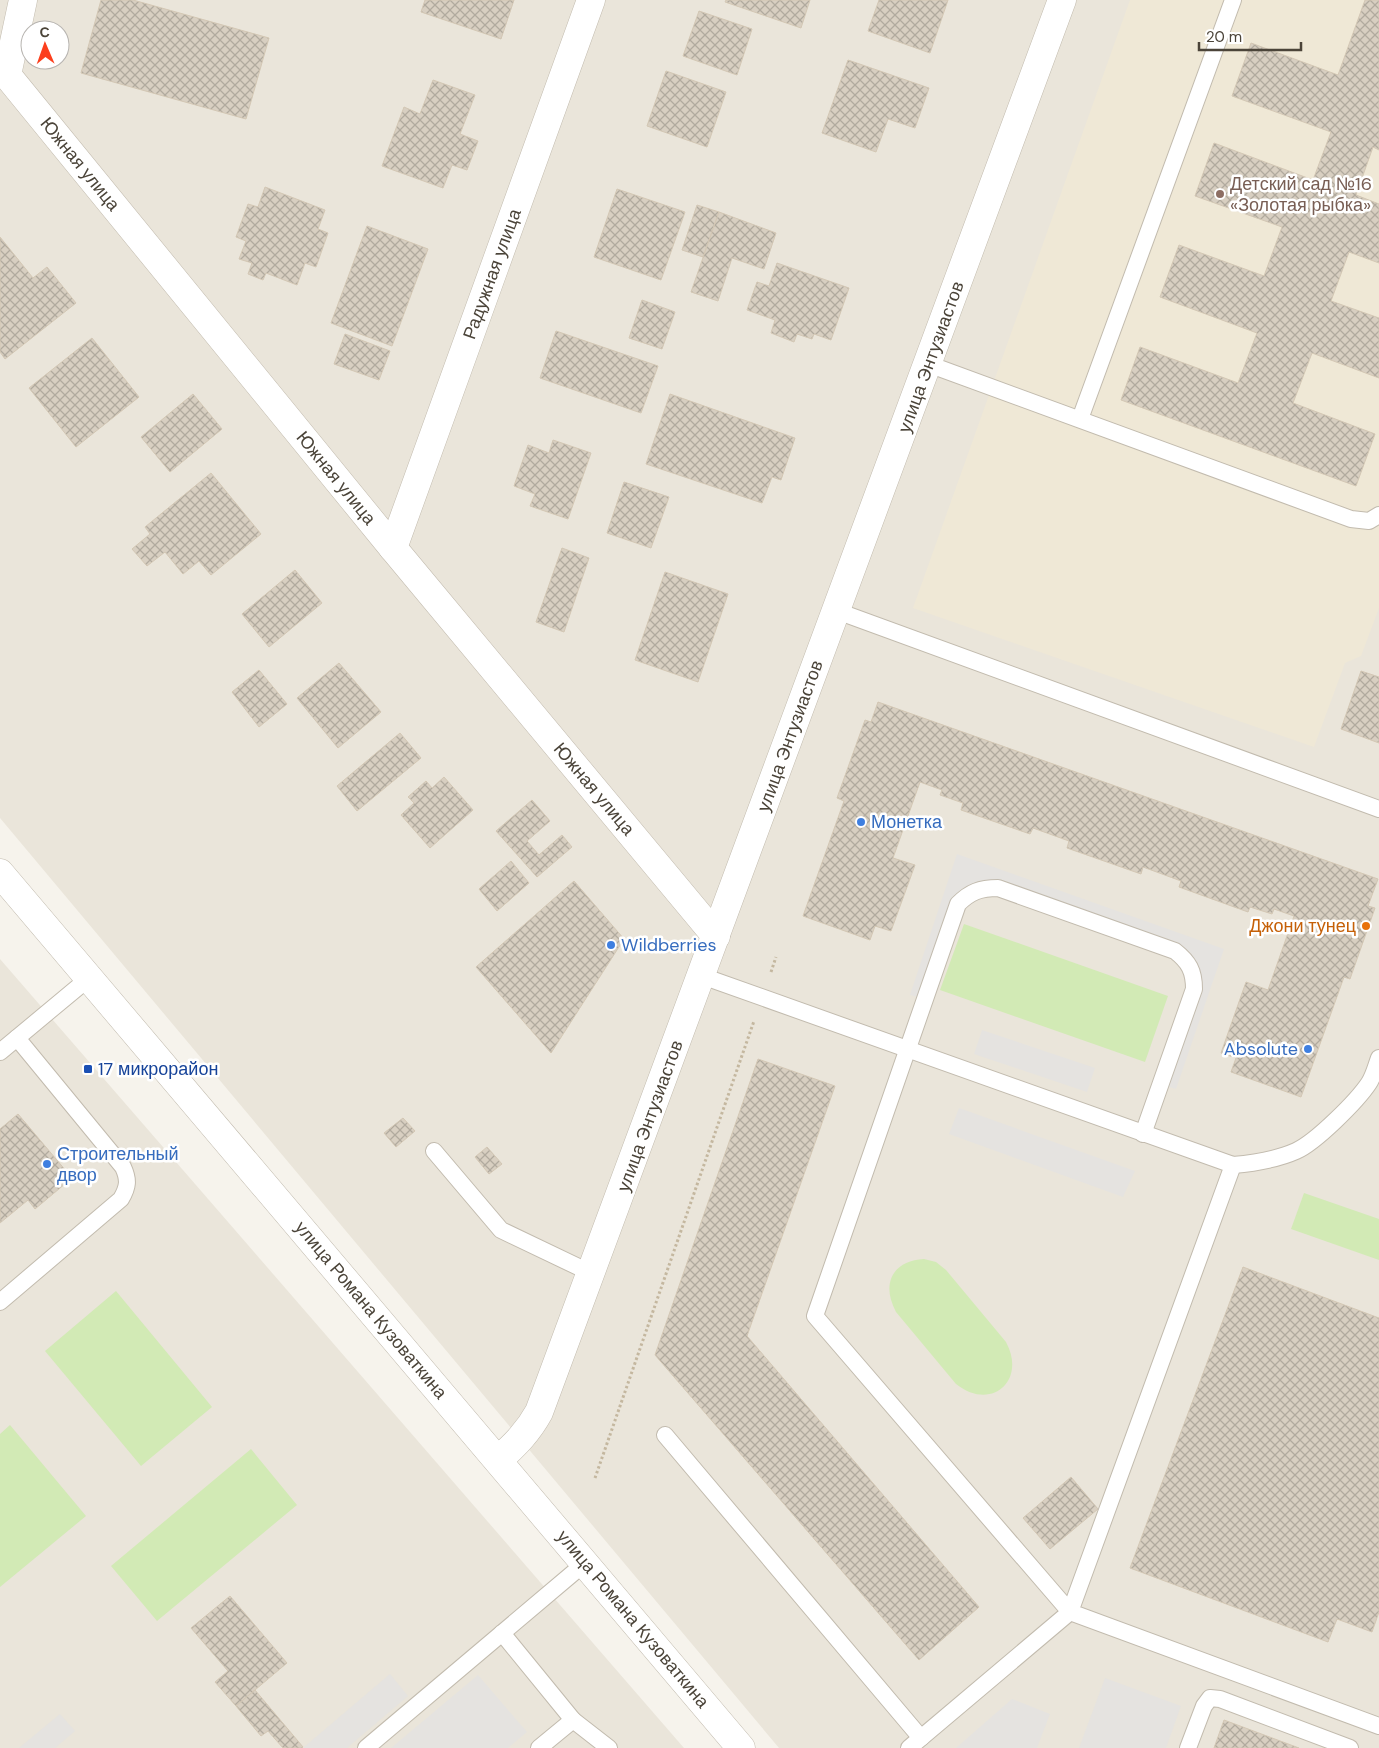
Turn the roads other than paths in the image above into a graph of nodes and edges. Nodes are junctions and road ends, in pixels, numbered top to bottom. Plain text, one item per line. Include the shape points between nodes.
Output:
1 (22, 0) edge
2 (591, 0) edge
3 (1062, 0) edge
4 (1233, 0) edge
5 (2, 78) edge
6 (928, 364) junction
7 (1080, 419) junction
8 (1379, 515) edge
9 (393, 548) junction
10 (837, 611) junction
11 (1379, 809) edge
12 (0, 873) edge
13 (716, 936) junction
14 (702, 976) junction
15 (89, 978) junction
16 (17, 1038) junction
17 (906, 1049) junction
18 (0, 1052) edge
19 (1377, 1068) edge
20 (1143, 1134) junction
21 (434, 1151) dead end
22 (1233, 1165) junction
23 (591, 1272) junction
24 (0, 1302) edge
25 (665, 1435) dead end
26 (498, 1460) junction
27 (585, 1563) junction
28 (1070, 1612) junction
29 (502, 1634) junction
30 (573, 1720) junction
31 (1379, 1726) edge
32 (915, 1743) edge
33 (366, 1748) edge
34 (539, 1748) edge
35 (609, 1748) edge
36 (741, 1748) edge
37 (1188, 1748) edge
38 (1350, 1748) edge

1 - 5 street, Южная улица
2 - 9 street, Радужная улица
3 - 6 street, улица Энтузиастов
4 - 7 lane
5 - 9 street, Южная улица
6 - 7 lane
6 - 10 street, улица Энтузиастов
7 - 8 lane via 1351,518 1369,521
9 - 13 street, Южная улица
10 - 11 lane
10 - 13 street, улица Энтузиастов
12 - 15 street, улица Романа Кузоваткина
13 - 14 street, улица Энтузиастов
14 - 17 lane
14 - 23 street, улица Энтузиастов
15 - 16 lane
15 - 26 street, улица Романа Кузоваткина
16 - 18 lane
16 - 24 lane via 123,1167 127,1188 121,1199
17 - 20 lane
17 - 20 lane via 958,904 969,893 998,888 1165,947 1188,960 1194,975 1194,989
17 - 28 lane via 815,1316
19 - 22 lane via 1361,1094 1298,1150 1266,1161
20 - 22 lane
21 - 23 lane via 501,1230
22 - 28 lane
23 - 26 street, улица Энтузиастов via 539,1412 519,1441
25 - 32 lane
26 - 27 street, улица Романа Кузоваткина
27 - 29 lane
27 - 36 street, улица Романа Кузоваткина
28 - 31 lane
28 - 32 lane
29 - 30 lane
29 - 33 lane
30 - 34 lane
30 - 35 lane
37 - 38 lane via 1210,1698

